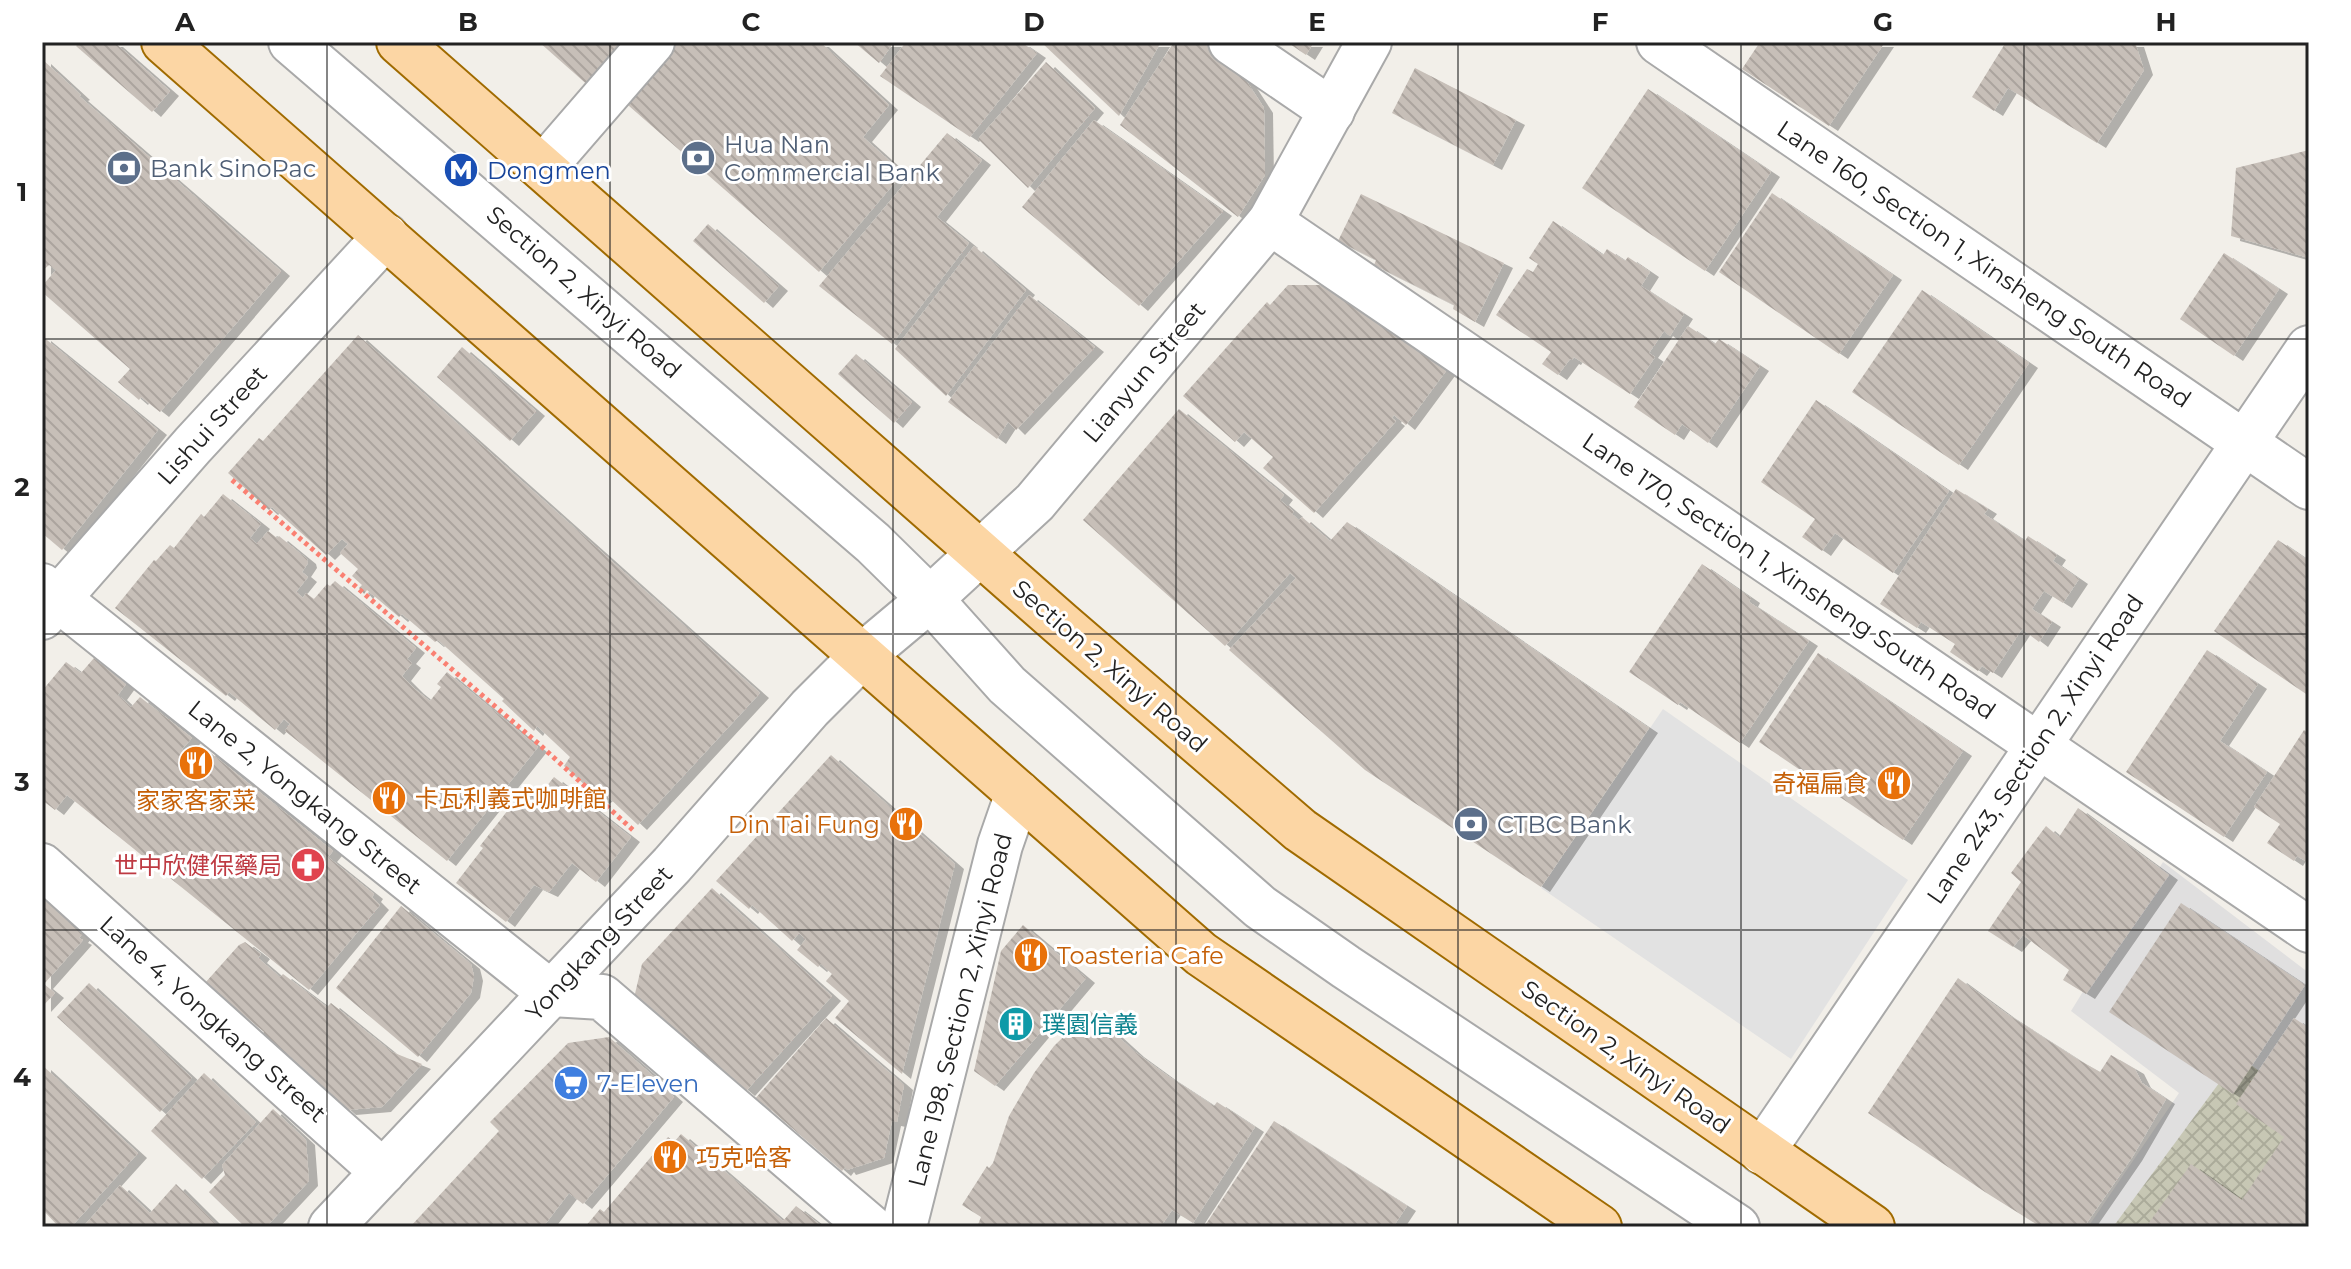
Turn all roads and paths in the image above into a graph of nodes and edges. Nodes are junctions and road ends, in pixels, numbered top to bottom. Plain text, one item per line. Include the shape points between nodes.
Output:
1 (164, 42) edge
2 (291, 42) edge
3 (399, 42) edge
4 (652, 42) edge
5 (1231, 42) edge
6 (1369, 42) edge
7 (1659, 42) edge
8 (1332, 111) junction
9 (543, 168) junction
10 (1270, 222) junction
11 (386, 236) junction
12 (2309, 348) edge
13 (2244, 442) junction
14 (193, 445) junction
15 (2309, 487) edge
16 (979, 552) junction
17 (930, 599) junction
18 (47, 601) edge
19 (862, 656) junction
20 (2037, 745) junction
21 (1018, 793) junction
22 (672, 865) junction
23 (42, 866) edge
24 (2309, 930) edge
25 (552, 994) junction
26 (1762, 1152) junction
27 (383, 1172) junction
28 (331, 1227) edge
29 (870, 1227) edge
30 (904, 1227) edge
31 (1599, 1227) edge
32 (1737, 1227) edge
33 (1872, 1227) edge

1 - 11 main road
2 - 17 street, Section 2, Xinyi Road via 789,468
3 - 9 main road, Section 2, Xinyi Road
4 - 9 street
5 - 8 street
6 - 8 street, Lianyun Street
7 - 13 street, Lane 160, Section 1, Xinsheng South Road
8 - 10 street, Lianyun Street
9 - 16 main road, Section 2, Xinyi Road
10 - 16 street, Lianyun Street via 1035,502
10 - 20 street, Lane 170, Section 1, Xinsheng South Road
11 - 14 street, Lishui Street
11 - 19 main road
12 - 13 street, Lane 243, Section 2, Xinyi Road
13 - 15 street, Lane 160, Section 1, Xinsheng South Road
13 - 20 street, Lane 243, Section 2, Xinyi Road
14 - 18 street, Lishui Street
14 - 22 path
16 - 17 street, Lianyun Street
16 - 26 main road, Section 2, Xinyi Road via 1300,830
17 - 19 street, Lianyun Street
17 - 32 street, Section 2, Xinyi Road via 1007,685 1260,907
18 - 25 street, Lane 2, Yongkang Street
19 - 21 main road
19 - 22 street, Yongkang Street
20 - 24 street, Lane 170, Section 1, Xinsheng South Road
20 - 26 street, Lane 243, Section 2, Xinyi Road
21 - 30 street, Lane 198, Section 2, Xinyi Road via 1000,845
21 - 31 main road via 1201,954
22 - 25 street, Yongkang Street
23 - 27 street, Lane 4, Yongkang Street
25 - 27 street, Yongkang Street
25 - 29 street via 602,997
26 - 33 main road, Section 2, Xinyi Road
27 - 28 street, Yongkang Street

